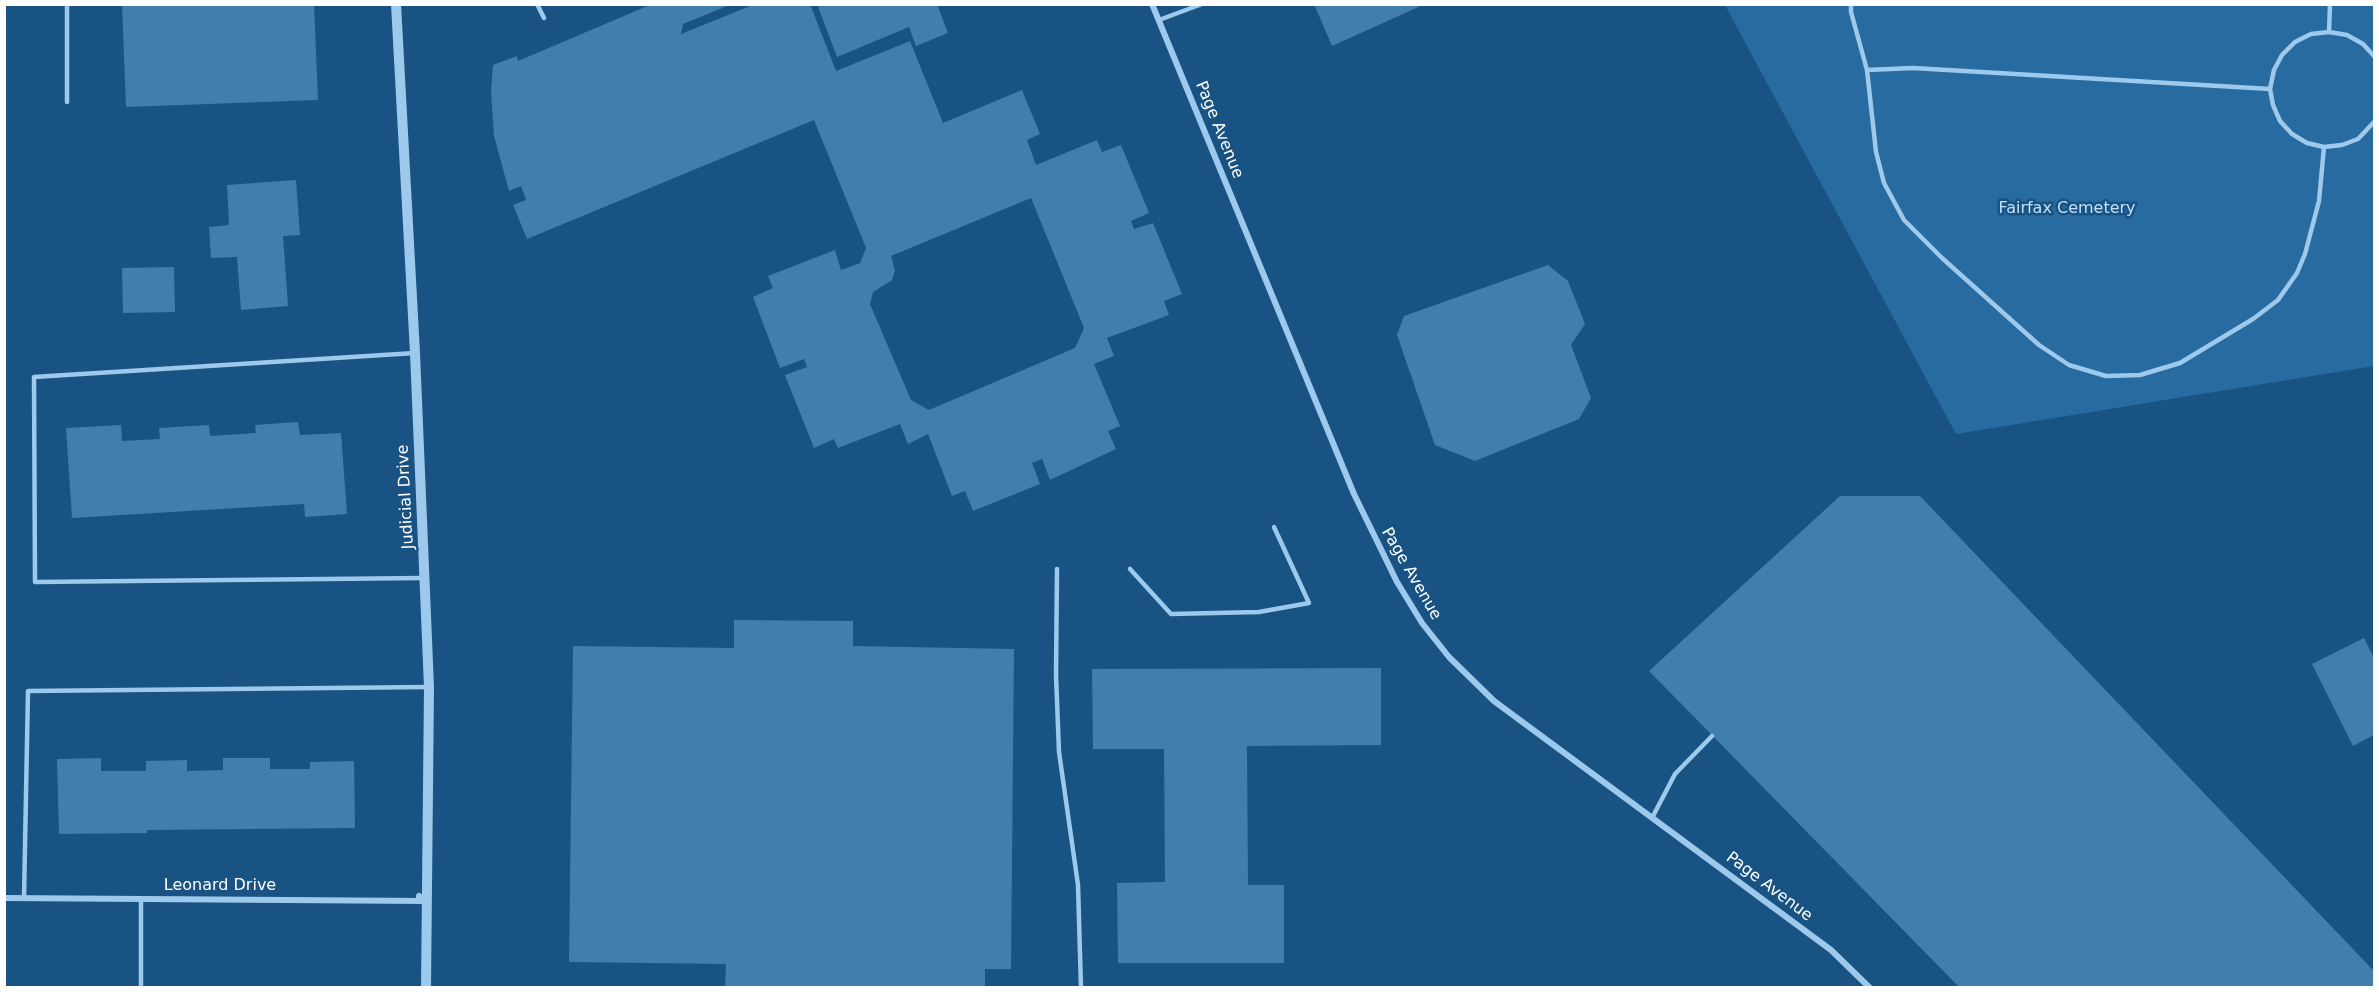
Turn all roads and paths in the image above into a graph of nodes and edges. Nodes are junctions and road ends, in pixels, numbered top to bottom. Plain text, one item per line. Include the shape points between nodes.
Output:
1 (67, 4) edge
2 (396, 4) edge
3 (537, 4) edge
4 (1152, 4) edge
5 (1202, 4) edge
6 (1851, 4) edge
7 (2330, 4) edge
8 (544, 18) dead end
9 (1159, 20) junction
10 (2329, 32) junction
11 (2374, 56) edge
12 (1867, 70) junction
13 (2270, 89) junction
14 (67, 102) dead end
15 (2374, 122) edge
16 (2324, 147) junction
17 (415, 353) junction
18 (1274, 527) dead end
19 (1057, 569) dead end
20 (1130, 569) dead end
21 (425, 578) junction
22 (429, 687) junction
23 (1712, 736) dead end
24 (1652, 818) junction
25 (4, 898) edge
26 (24, 898) junction
27 (422, 898) junction
28 (141, 899) junction
29 (141, 987) edge
30 (426, 987) edge
31 (1081, 987) edge
32 (1870, 987) edge

1 - 14 lane
2 - 17 street, Judicial Drive
3 - 8 lane
4 - 9 street, Page Avenue
5 - 9 lane
6 - 12 lane
7 - 10 lane
9 - 24 street, Page Avenue via 1358,503 1422,623 1449,657 1494,701
10 - 11 lane via 2347,35
10 - 13 lane via 2311,34 2295,42 2274,70
12 - 13 lane via 1912,68
12 - 16 lane via 1876,152 1884,183 1904,220 2039,345 2069,365 2106,376 2140,375 2180,363 2277,300 2298,273 2306,254 2319,201
13 - 16 lane via 2272,105 2292,134
15 - 16 lane via 2358,139
17 - 21 street, Judicial Drive
17 - 21 lane via 34,377 35,582
18 - 20 lane via 1310,603 1259,612 1171,614
19 - 31 lane via 1059,752 1078,885
21 - 22 street, Judicial Drive
22 - 26 lane via 28,691
22 - 27 street, Judicial Drive
23 - 24 lane via 1676,774
24 - 32 street, Page Avenue via 1831,950
25 - 26 street, Leonard Drive
26 - 28 street, Leonard Drive
27 - 28 street, Leonard Drive
27 - 30 street, Judicial Drive
28 - 29 lane

